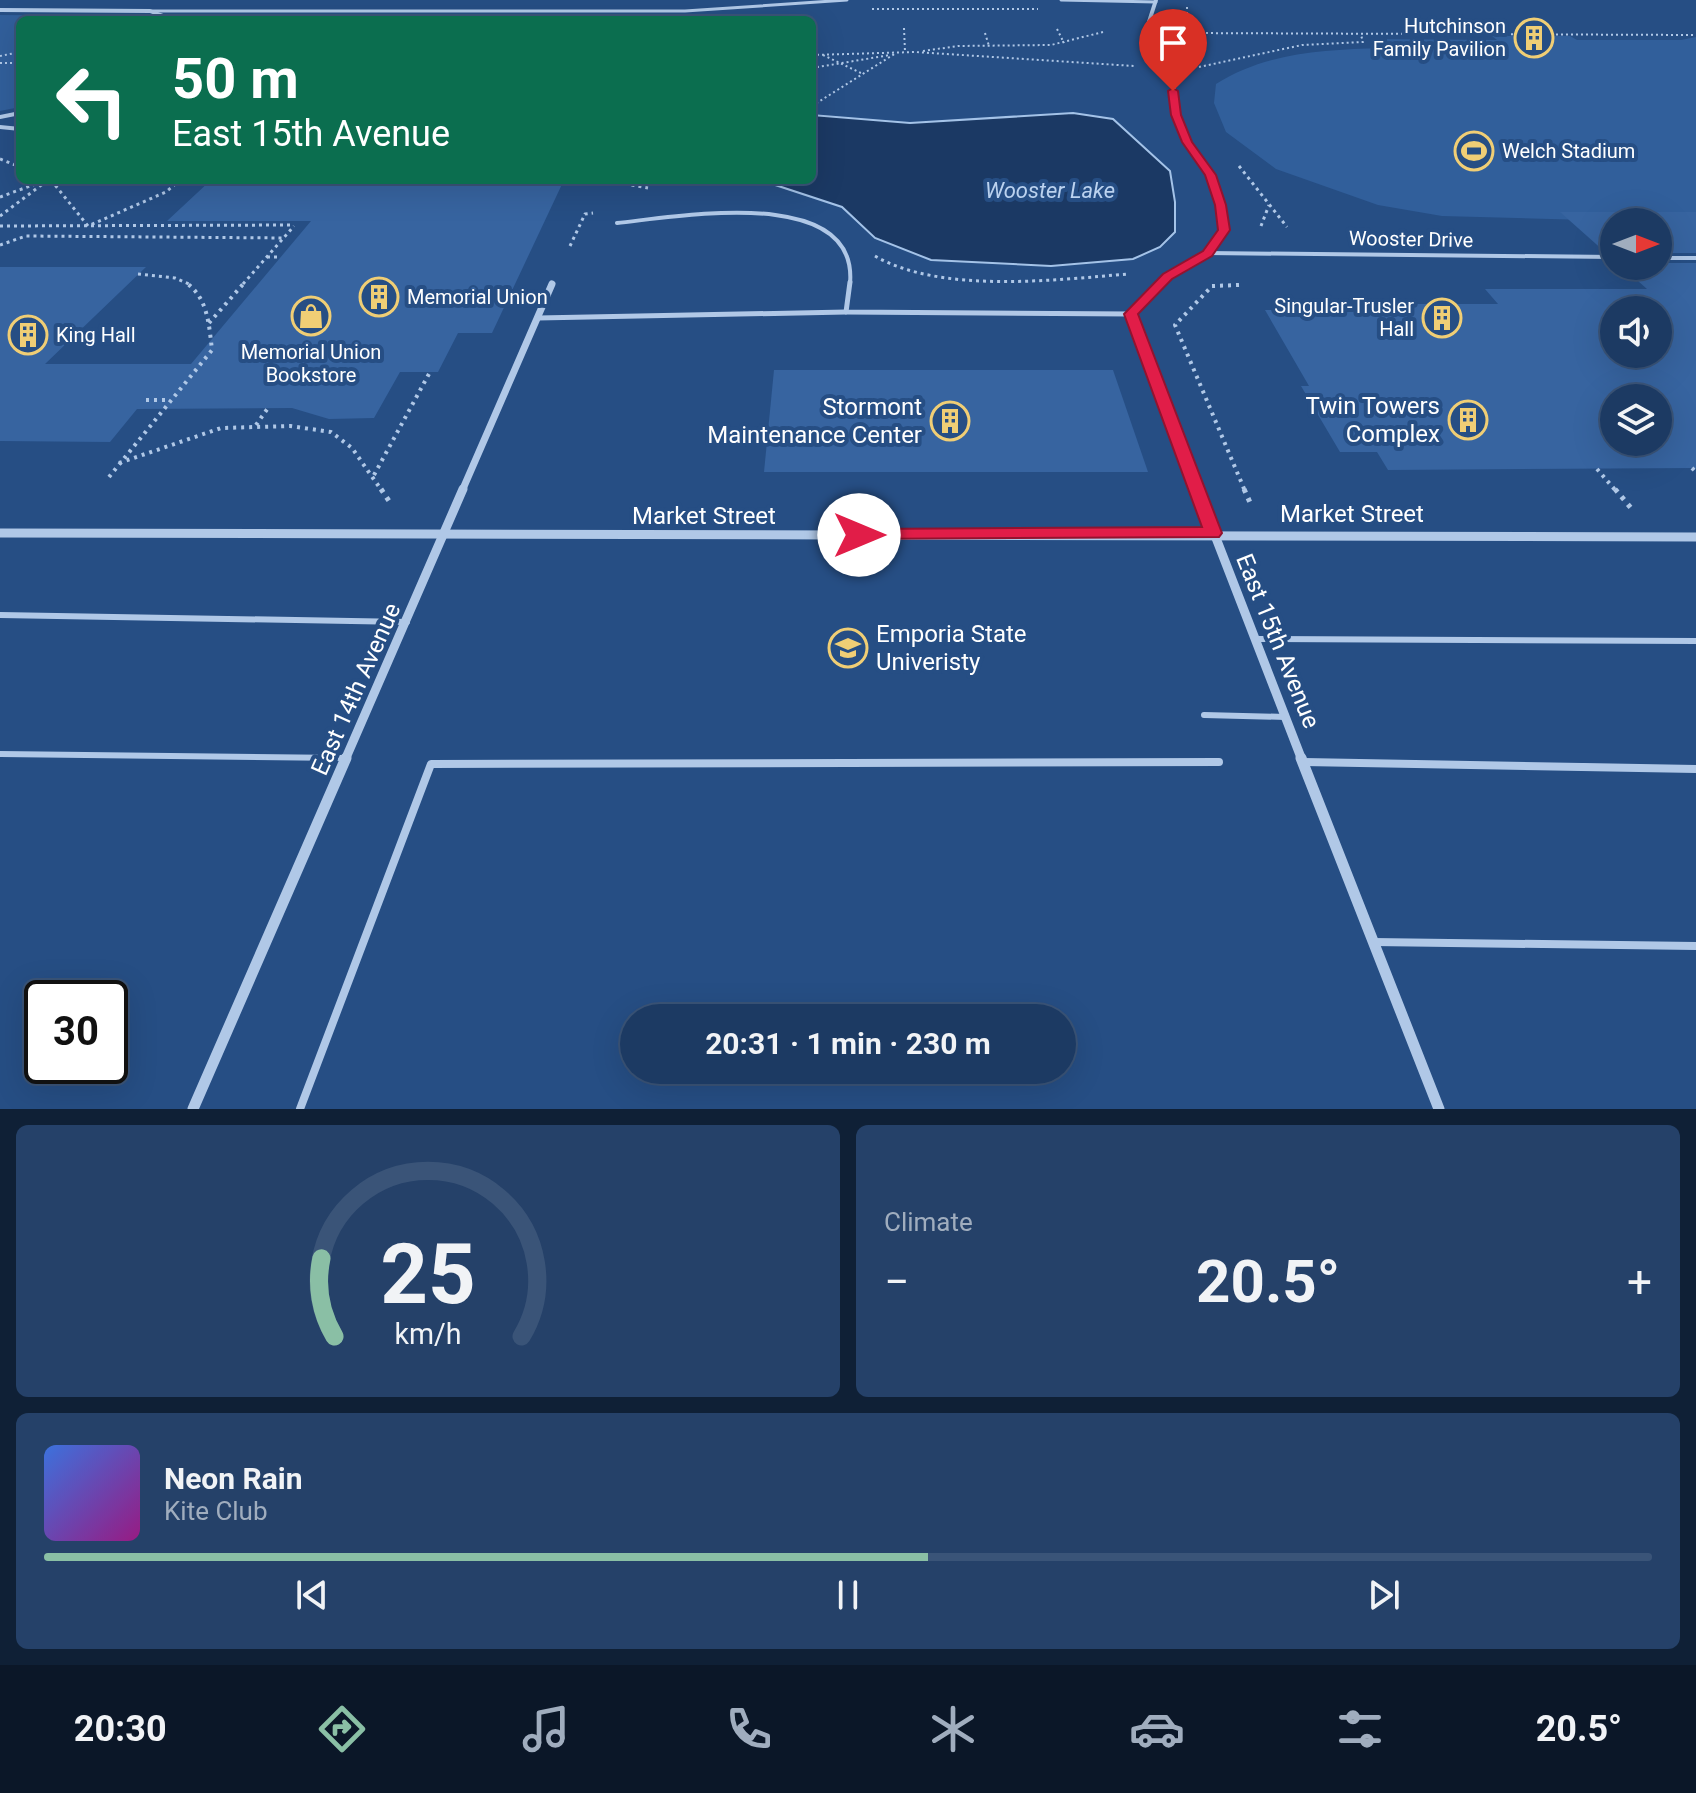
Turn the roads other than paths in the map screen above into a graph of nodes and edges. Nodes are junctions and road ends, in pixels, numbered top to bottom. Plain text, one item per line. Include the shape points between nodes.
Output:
1 (847, 0) edge
2 (1061, 0) edge
3 (1156, 1) edge
4 (0, 10) edge
5 (150, 11) junction
6 (163, 16) edge
7 (617, 223) dead end
8 (1207, 253) junction
9 (1600, 257) edge
10 (1672, 258) edge
11 (1696, 258) edge
12 (552, 284) dead end
13 (846, 312) junction
14 (1131, 314) junction
15 (538, 318) junction
16 (0, 533) edge
17 (1213, 533) junction
18 (444, 537) junction
19 (1696, 537) edge
20 (0, 615) edge
21 (407, 622) junction
22 (1256, 639) junction
23 (1696, 641) edge
24 (1204, 715) dead end
25 (1286, 717) junction
26 (0, 754) edge
27 (347, 758) junction
28 (1219, 762) dead end
29 (1304, 762) junction
30 (1696, 769) edge
31 (1373, 942) junction
32 (1696, 946) edge
33 (193, 1109) edge
34 (300, 1109) edge
35 (1439, 1109) edge

1 - 5 lane via 685,11
2 - 3 lane
3 - 8 street via 1146,31 1170,67 1176,115 1210,175 1220,205 1224,230
4 - 5 street
5 - 6 street
7 - 13 lane via 775,213 822,225 841,240 849,255
8 - 9 lane, Wooster Drive
8 - 14 street via 1167,276
10 - 11 lane
12 - 15 street, East 14th Avenue
13 - 14 lane
13 - 15 lane
14 - 17 street, East 15th Avenue
15 - 18 street, East 14th Avenue
16 - 18 street, Market Street
17 - 18 street, Market Street
17 - 19 street, Market Street
17 - 22 street, East 15th Avenue
18 - 21 street, East 14th Avenue
20 - 21 lane
21 - 27 street, East 14th Avenue
22 - 23 lane
22 - 25 street, East 15th Avenue
24 - 25 lane
25 - 29 street, East 15th Avenue
26 - 27 lane
27 - 33 street, East 14th Avenue
28 - 34 lane via 431,764
29 - 30 lane
29 - 31 street, East 15th Avenue
31 - 32 lane
31 - 35 street, East 15th Avenue

